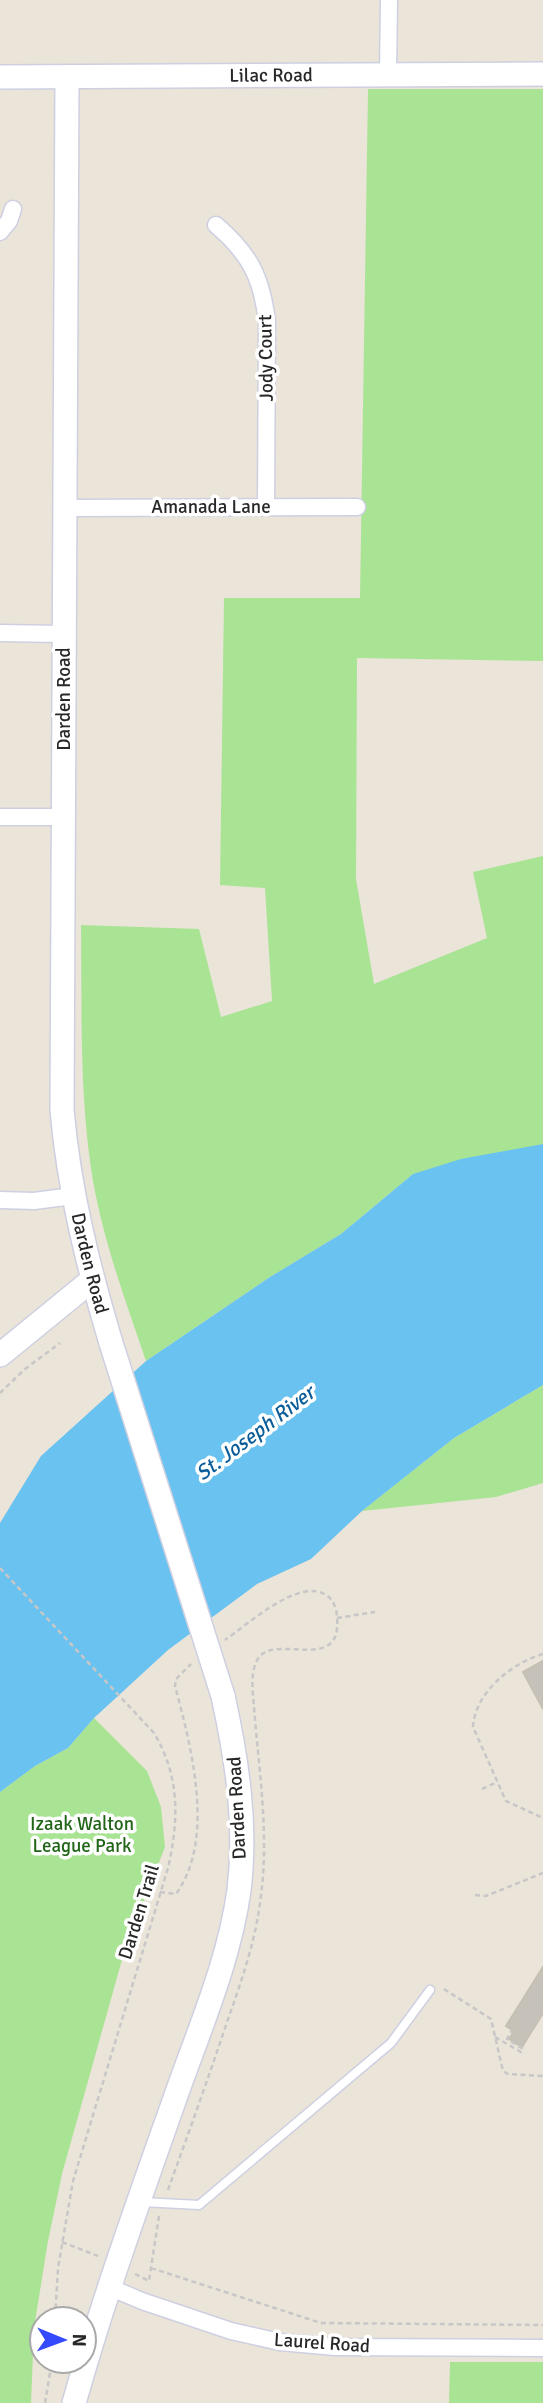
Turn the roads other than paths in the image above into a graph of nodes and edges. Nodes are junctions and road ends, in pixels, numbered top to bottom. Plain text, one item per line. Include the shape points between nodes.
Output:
1 (388, 0) edge
2 (543, 74) edge
3 (388, 75) junction
4 (0, 77) edge
5 (67, 78) junction
6 (13, 209) dead end
7 (216, 225) dead end
8 (0, 232) edge
9 (266, 507) junction
10 (357, 507) dead end
11 (65, 508) junction
12 (0, 633) edge
13 (64, 635) junction
14 (0, 817) edge
15 (63, 817) junction
16 (73, 1196) junction
17 (0, 1200) edge
18 (92, 1280) junction
19 (0, 1355) edge
20 (432, 1987) road end
21 (139, 2202) junction
22 (109, 2287) junction
23 (543, 2348) edge
24 (75, 2403) edge

1 - 3 street
2 - 3 street, Lilac Road
3 - 5 street, Lilac Road
4 - 5 street, Lilac Road
5 - 11 street, Darden Road
6 - 8 street
7 - 9 street, Jody Court via 249,260 264,295
9 - 10 street, Amanada Lane
9 - 11 street, Amanada Lane
11 - 13 street, Darden Road
12 - 13 street
13 - 15 street, Darden Road
14 - 15 street
15 - 16 street, Darden Road via 62,1110
16 - 17 street
16 - 18 street, Darden Road
18 - 19 street
18 - 21 street, Darden Road, bridge via 223,1696 241,1807 239,1891 215,1988
20 - 21 lane via 391,2043 199,2205
21 - 22 street, Darden Road
22 - 23 street, Laurel Road via 232,2331 280,2342 335,2347
22 - 24 street, Darden Road

